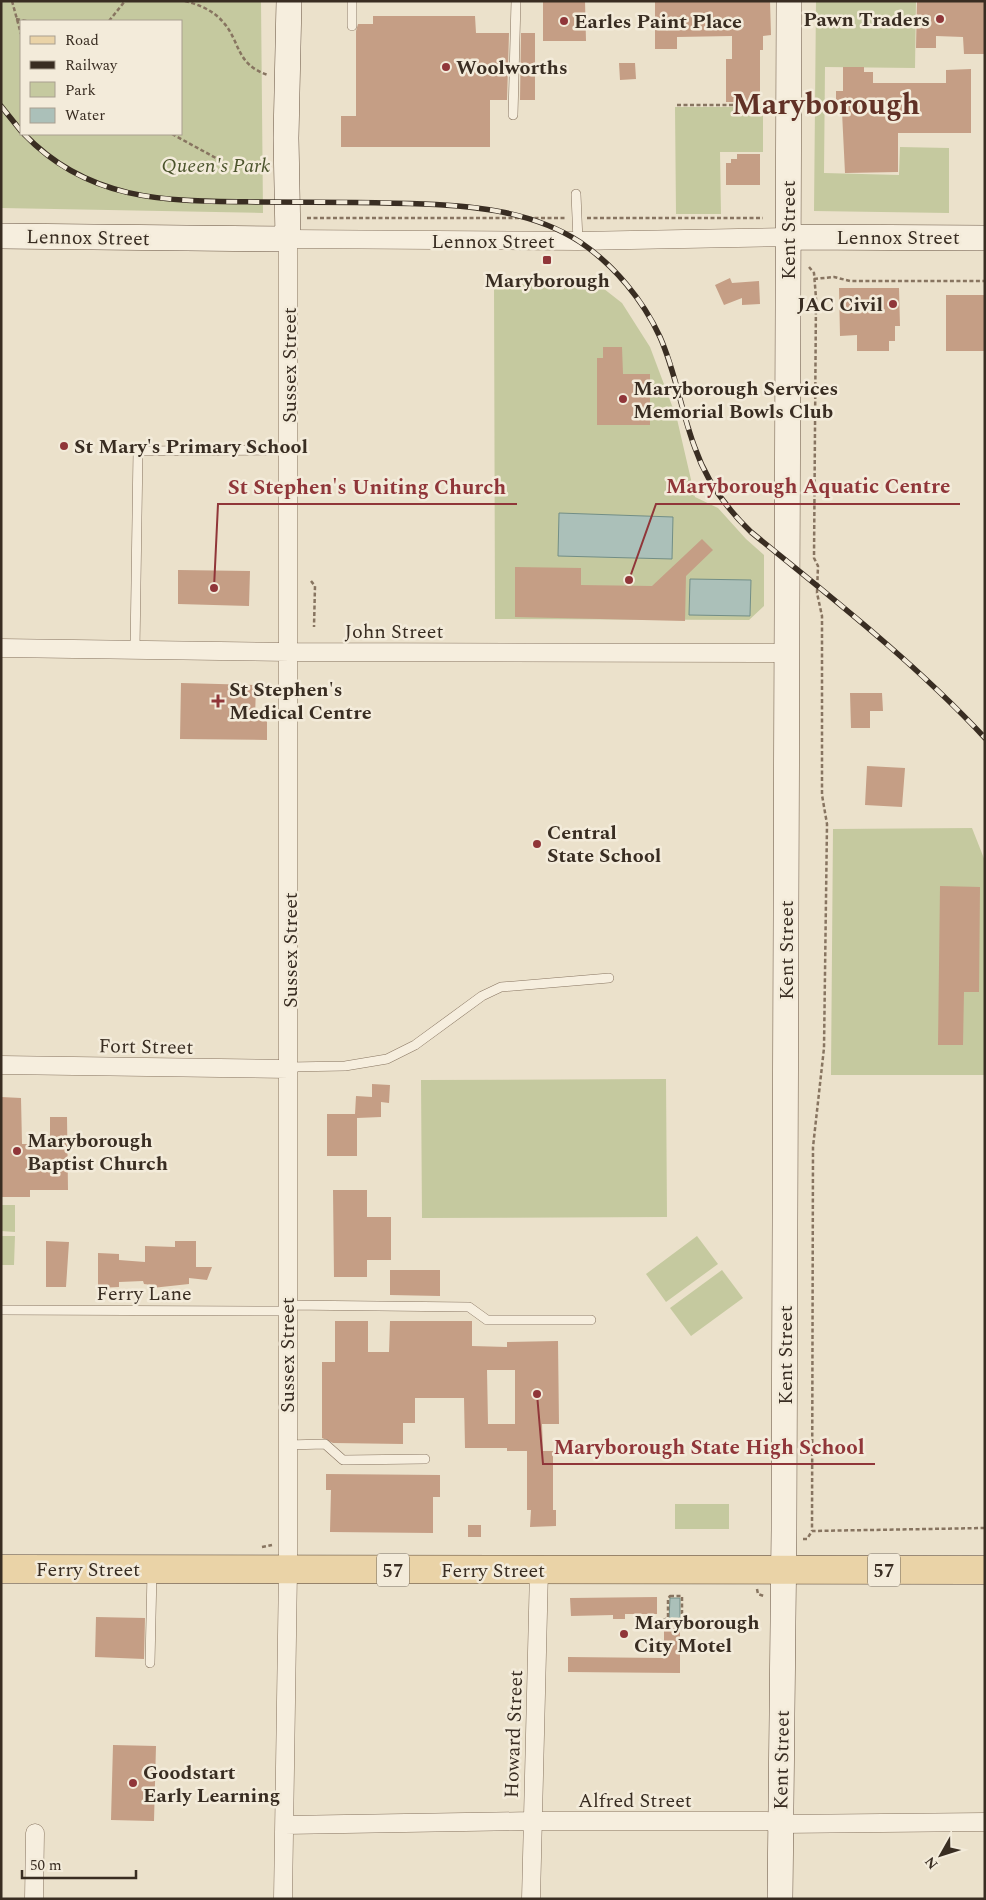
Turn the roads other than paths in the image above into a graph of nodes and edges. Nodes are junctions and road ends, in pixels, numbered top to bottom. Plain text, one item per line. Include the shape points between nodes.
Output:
1 (288, 1) edge
2 (352, 1) edge
3 (516, 1) edge
4 (789, 1) edge
5 (352, 26) dead end
6 (514, 114) dead end
7 (576, 194) dead end
8 (1, 236) edge
9 (788, 237) junction
10 (985, 238) edge
11 (288, 239) junction
12 (578, 241) junction
13 (290, 450) junction
14 (1, 648) edge
15 (135, 649) junction
16 (290, 652) junction
17 (787, 653) junction
18 (609, 978) dead end
19 (1, 1065) edge
20 (290, 1068) junction
21 (287, 1308) junction
22 (1, 1310) edge
23 (591, 1320) dead end
24 (287, 1445) junction
25 (425, 1459) dead end
26 (1, 1569) edge
27 (152, 1570) junction
28 (288, 1570) junction
29 (539, 1570) junction
30 (985, 1570) edge
31 (784, 1571) junction
32 (150, 1664) dead end
33 (532, 1821) junction
34 (985, 1822) edge
35 (780, 1824) junction
36 (285, 1825) junction
37 (35, 1833) dead end
38 (34, 1899) edge
39 (283, 1899) edge
40 (531, 1899) edge
41 (780, 1899) edge

1 - 11 main road, Sussex Street
2 - 5 lane
3 - 6 lane
4 - 9 main road, Kent Street
7 - 12 lane
8 - 11 main road, Lennox Street
9 - 10 main road, Lennox Street
9 - 12 street, Lennox Street
9 - 17 main road, Kent Street
11 - 12 street, Lennox Street
11 - 13 street, Sussex Street
13 - 15 lane via 138,452
13 - 16 street, Sussex Street
14 - 15 street, John Street
15 - 16 street, John Street
16 - 17 street, John Street
16 - 20 street, Sussex Street
17 - 31 main road, Kent Street
18 - 20 lane via 502,987 482,996 415,1045 387,1059 345,1066
19 - 20 street, Fort Street
20 - 21 street, Sussex Street
21 - 22 lane, Ferry Lane
21 - 23 lane, Ferry Lane via 469,1307 487,1320
21 - 24 street, Sussex Street
24 - 25 lane via 325,1444 343,1460
24 - 28 street, Sussex Street
26 - 27 main road, Ferry Street / 57
27 - 28 main road, Ferry Street / 57
27 - 32 lane
28 - 29 main road, Ferry Street / 57
28 - 36 street, Sussex Street
29 - 31 main road, Ferry Street / 57
29 - 33 street, Howard Street
30 - 31 main road, Ferry Street / 57
31 - 35 main road, Kent Street
33 - 35 street, Alfred Street via 767,1821
33 - 36 street, Alfred Street
33 - 40 street, Howard Street
34 - 35 street, Alfred Street
35 - 41 main road, Kent Street
36 - 39 street, Sussex Street
37 - 38 street

